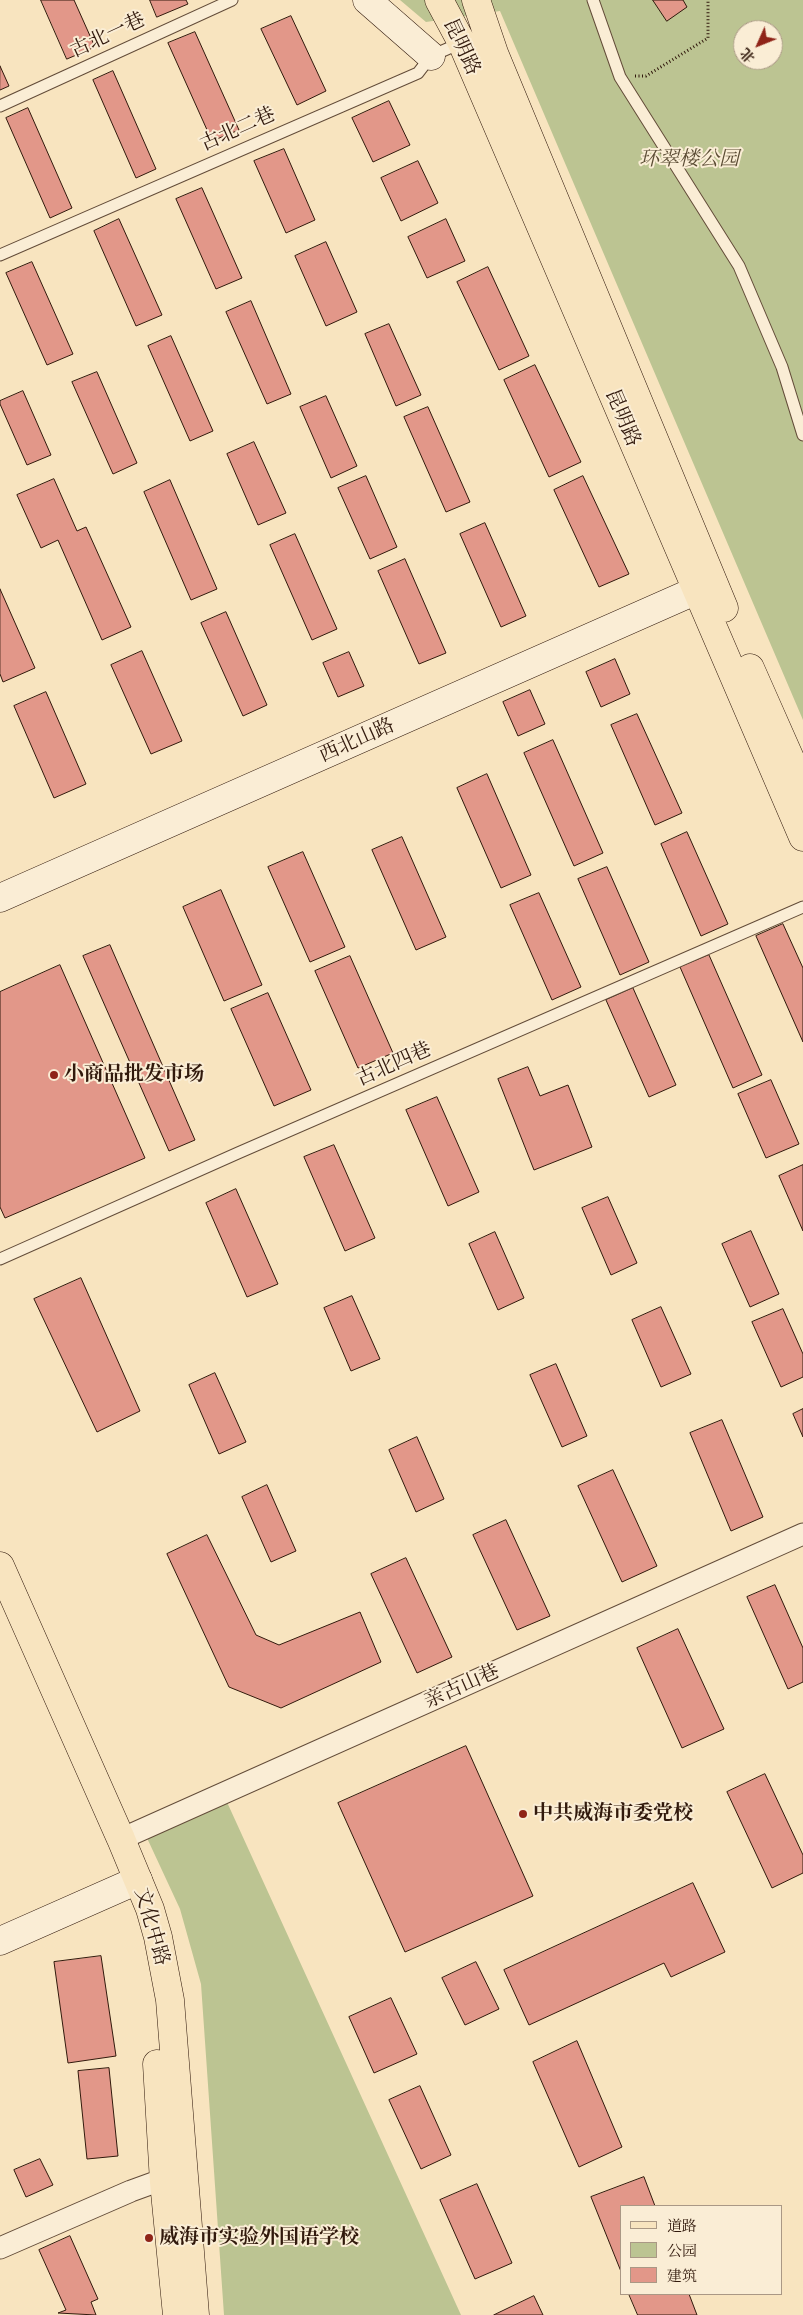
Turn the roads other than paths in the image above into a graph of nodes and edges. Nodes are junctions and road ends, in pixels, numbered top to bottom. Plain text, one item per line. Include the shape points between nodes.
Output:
1 (232, 0) edge
2 (367, 0) edge
3 (439, 0) edge
4 (476, 0) edge
5 (593, 0) edge
6 (474, 38) junction
7 (431, 56) junction
8 (0, 106) edge
9 (0, 255) edge
10 (803, 435) edge
11 (705, 587) junction
12 (803, 788) edge
13 (803, 838) edge
14 (0, 898) edge
15 (803, 907) edge
16 (0, 1259) edge
17 (803, 1534) edge
18 (0, 1566) edge
19 (0, 1608) edge
20 (121, 1839) junction
21 (130, 1884) junction
22 (0, 1941) edge
23 (175, 2181) junction
24 (0, 2248) edge
25 (177, 2315) edge
26 (195, 2315) edge

1 - 8 lane, 古北一巷
2 - 7 main road
3 - 6 main road, 昆明路
4 - 6 main road, 昆明路
5 - 10 lane via 620,77 739,266 782,366
6 - 7 lane, 古北二巷
6 - 11 main road, 昆明路
7 - 9 lane, 古北二巷 via 418,73
11 - 12 main road, 昆明路
11 - 13 main road, 昆明路
11 - 14 main road, 西北山路
15 - 16 lane, 古北四巷
17 - 20 street, 亲古山巷
18 - 20 main road, 文化中路
19 - 21 main road
20 - 21 main road, 文化中路
21 - 22 main road
21 - 23 main road, 文化中路 via 150,1909 170,2000
23 - 24 street via 153,2183 131,2191
23 - 25 main road
23 - 26 main road, 文化中路

